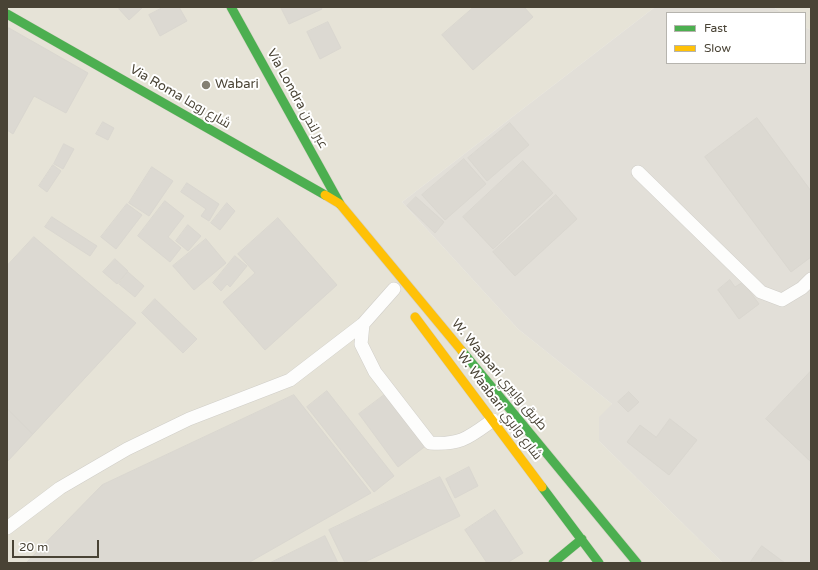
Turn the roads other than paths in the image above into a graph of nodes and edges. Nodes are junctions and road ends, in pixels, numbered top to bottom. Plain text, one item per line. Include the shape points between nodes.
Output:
1 (231, 7) edge
2 (7, 14) edge
3 (638, 172) dead end
4 (340, 204) junction
5 (382, 269) dead end
6 (811, 279) edge
7 (395, 289) dead end
8 (408, 308) dead end
9 (363, 324) junction
10 (493, 420) junction
11 (7, 528) edge
12 (582, 539) junction
13 (553, 563) edge
14 (599, 563) edge
15 (637, 563) edge

1 - 4 main road, Vía Londra عبر لندن
2 - 4 main road, Via Roma شارع روما
3 - 6 lane via 761,292 782,300 802,288
4 - 5 main road
4 - 15 main road, W. Waabari طريق وابيري
7 - 9 lane
8 - 10 main road, W. Waabari شارع وابري
9 - 10 lane via 361,344 375,372 430,443 450,444 471,436
9 - 11 lane via 290,380 189,419 127,449 60,488
10 - 12 main road, W. Waabari شارع وابري
12 - 13 main road
12 - 14 main road, W. Waabari شارع وابري

